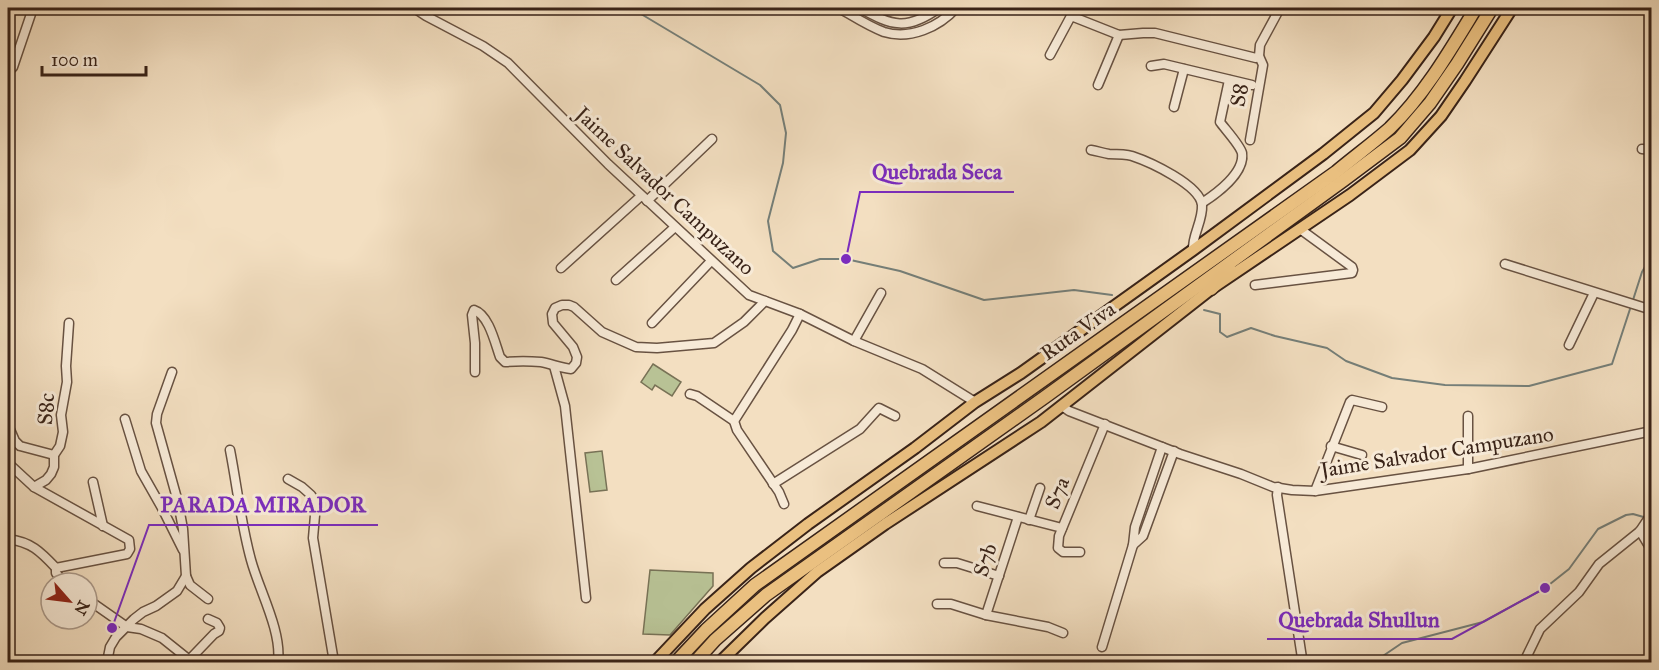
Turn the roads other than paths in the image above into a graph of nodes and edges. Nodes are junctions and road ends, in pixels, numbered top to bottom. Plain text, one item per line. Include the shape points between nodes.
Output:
1 (33, 8) edge
2 (414, 8) edge
3 (839, 8) edge
4 (860, 8) edge
5 (939, 8) edge
6 (956, 8) edge
7 (1280, 8) edge
8 (1452, 8) edge
9 (1476, 8) edge
10 (1492, 8) edge
11 (1512, 8) edge
12 (1119, 35) junction
13 (1050, 55) dead end
14 (1259, 56) junction
15 (1151, 66) dead end
16 (1184, 69) junction
17 (8, 72) edge
18 (1229, 80) junction
19 (1252, 84) dead end
20 (1098, 85) dead end
21 (1174, 107) dead end
22 (712, 139) dead end
23 (1250, 140) dead end
24 (1642, 148) dead end
25 (1091, 150) dead end
26 (1652, 150) edge
27 (644, 198) junction
28 (1202, 203) junction
29 (675, 227) junction
30 (1300, 229) junction
31 (1251, 248) junction
32 (1193, 250) junction
33 (711, 261) junction
34 (1505, 264) dead end
35 (561, 268) dead end
36 (616, 280) dead end
37 (1255, 285) dead end
38 (1211, 289) junction
39 (881, 293) dead end
40 (1594, 293) junction
41 (765, 301) junction
42 (1652, 310) edge
43 (800, 314) junction
44 (69, 323) dead end
45 (652, 323) dead end
46 (854, 341) junction
47 (1569, 345) dead end
48 (554, 366) junction
49 (172, 372) dead end
50 (475, 372) dead end
51 (690, 394) dead end
52 (975, 402) junction
53 (1062, 406) junction
54 (1382, 406) dead end
55 (895, 416) dead end
56 (1468, 416) dead end
57 (125, 419) dead end
58 (734, 421) junction
59 (8, 424) edge
60 (1105, 424) junction
61 (1652, 431) edge
62 (1331, 446) junction
63 (1162, 447) junction
64 (230, 450) dead end
65 (1174, 452) junction
66 (54, 455) junction
67 (1362, 455) dead end
68 (8, 463) edge
69 (1468, 469) junction
70 (288, 478) dead end
71 (93, 482) dead end
72 (773, 484) junction
73 (34, 487) junction
74 (1278, 487) junction
75 (1040, 488) dead end
76 (1315, 491) junction
77 (784, 504) dead end
78 (977, 506) dead end
79 (1652, 513) edge
80 (1018, 517) junction
81 (1029, 520) junction
82 (103, 526) junction
83 (1062, 528) junction
84 (1642, 528) junction
85 (8, 538) edge
86 (1133, 545) junction
87 (1652, 551) edge
88 (1080, 552) dead end
89 (186, 556) junction
90 (944, 563) dead end
91 (56, 568) joint
92 (186, 576) junction
93 (999, 576) junction
94 (586, 598) dead end
95 (208, 599) dead end
96 (937, 604) dead end
97 (99, 607) edge
98 (986, 615) junction
99 (208, 619) dead end
100 (127, 627) junction
101 (1063, 633) dead end
102 (1102, 646) dead end
103 (1302, 658) dead end
104 (190, 661) edge
105 (107, 663) edge
106 (278, 663) edge
107 (333, 663) edge
108 (655, 663) edge
109 (676, 663) edge
110 (695, 663) edge
111 (720, 663) edge
112 (1524, 663) edge

1 - 17 street
2 - 27 street, Jaime Salvador Campuzano via 508,63
3 - 6 street via 897,34 934,26
4 - 5 street via 898,24 926,17
7 - 14 street, S8 via 1260,45
8 - 32 main road, Ruta Viva via 1374,113
9 - 109 highway, Ruta Viva via 1419,94 1390,127 1345,164 755,585
10 - 31 highway, Ruta Viva via 1437,93 1400,138
11 - 30 main road via 1441,116 1410,150
12 - 13 street, S8 via 1071,16
12 - 14 street, S8 via 1155,33 1245,56
12 - 20 street
14 - 23 street, S8 via 1263,64
15 - 16 street via 1164,64
16 - 18 street
16 - 21 street
18 - 19 street
18 - 28 street via 1220,122 1241,151 1241,163 1227,185
22 - 27 street
24 - 26 street
25 - 28 street via 1131,156 1166,172 1194,190
27 - 29 street, Jaime Salvador Campuzano
27 - 35 street
28 - 32 street
29 - 33 street, Jaime Salvador Campuzano
29 - 36 street
30 - 37 street via 1352,267 1352,273
30 - 38 main road
31 - 38 highway
31 - 110 highway, Ruta Viva via 766,595
32 - 52 main road, Ruta Viva
33 - 41 street, Jaime Salvador Campuzano via 749,295
33 - 45 street
34 - 40 street
38 - 53 main road
39 - 46 street
40 - 42 street
40 - 47 street
41 - 43 street, Jaime Salvador Campuzano
41 - 48 street via 714,344 657,348 636,347 602,332 574,307 562,305 552,314 553,323 577,357 571,369
43 - 46 street, Jaime Salvador Campuzano
43 - 58 street
44 - 66 street, S8c via 63,432
46 - 52 street, Jaime Salvador Campuzano via 922,369
48 - 50 street via 543,362 505,362 486,318 474,310
48 - 94 street via 565,406
49 - 89 street via 156,423 178,502
51 - 58 street
52 - 108 main road, Ruta Viva via 751,568 705,609
53 - 60 street, Jaime Salvador Campuzano
53 - 111 main road via 817,572
54 - 62 street via 1351,401
55 - 72 street via 879,408 860,429
56 - 69 street
57 - 89 street via 141,471
58 - 72 street
59 - 66 street via 20,446
60 - 63 street, Jaime Salvador Campuzano
60 - 83 street, S7a
61 - 69 street, Jaime Salvador Campuzano
62 - 67 street
62 - 76 street
63 - 65 street, Jaime Salvador Campuzano
63 - 86 street via 1135,527
64 - 106 street via 245,537 274,625
65 - 74 street, Jaime Salvador Campuzano
65 - 86 street via 1143,536
66 - 73 street, S8c via 51,474
68 - 73 street
69 - 76 street, Jaime Salvador Campuzano
70 - 107 street via 311,495 316,504 313,538
71 - 82 street
72 - 77 street
73 - 82 street
74 - 76 street, Jaime Salvador Campuzano
74 - 103 street
75 - 81 street
78 - 80 street, S7a
79 - 84 street
80 - 81 street, S7a
80 - 93 street, S7b
81 - 83 street, S7a
82 - 91 street via 129,540 127,554
83 - 88 street via 1058,548 1063,552
84 - 87 street
84 - 112 street via 1599,564 1578,592 1540,628
85 - 91 street via 31,545
86 - 102 street
89 - 92 street
90 - 93 street
92 - 95 street via 190,585
92 - 100 street via 177,591 138,615
93 - 98 street, S7b
96 - 98 street via 951,604
97 - 100 street
98 - 101 street
99 - 104 street via 217,623 219,631
100 - 104 street via 162,638
100 - 105 street via 116,636

